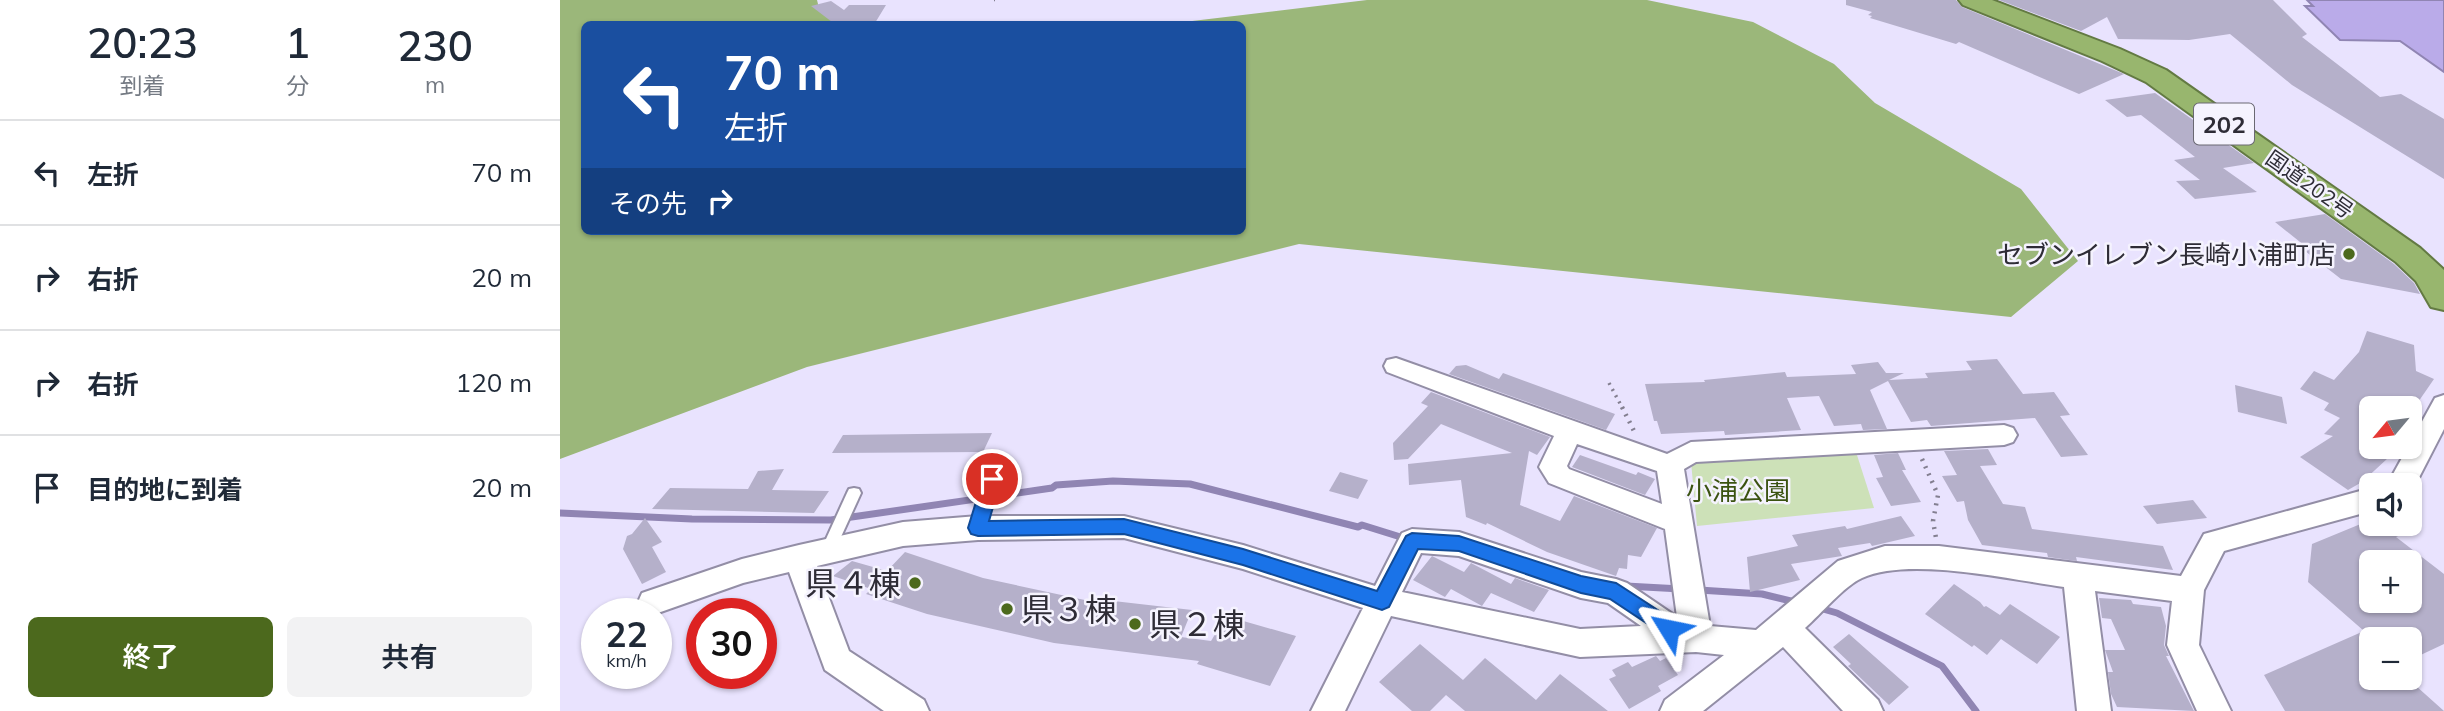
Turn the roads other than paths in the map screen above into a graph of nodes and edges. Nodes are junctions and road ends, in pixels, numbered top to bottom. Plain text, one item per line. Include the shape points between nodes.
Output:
1 (1971, 0) edge
2 (2444, 299) edge
3 (1396, 366) dead end
4 (2444, 404) edge
5 (1570, 431) junction
6 (2004, 435) dead end
7 (1660, 462) junction
8 (2407, 473) edge
9 (992, 479) dead end
10 (854, 493) dead end
11 (2359, 505) edge
12 (1679, 522) junction
13 (978, 528) junction
14 (813, 554) junction
15 (2078, 575) junction
16 (2189, 590) junction
17 (665, 598) edge
18 (1382, 601) junction
19 (1772, 636) junction
20 (1696, 638) junction
21 (912, 711) edge
22 (1328, 711) edge
23 (1677, 711) edge
24 (1866, 711) edge
25 (2094, 711) edge
26 (2214, 711) edge

1 - 2 highway, 国道202号 / 202 via 2156,76 2408,255 2430,275
3 - 5 street
4 - 8 street
5 - 7 street
5 - 12 street via 1553,467 1559,476
6 - 7 street via 1691,452
7 - 12 street
9 - 13 lane
10 - 14 lane
11 - 16 street via 2214,542
12 - 20 street
13 - 14 street via 903,534
13 - 18 street via 1124,527 1243,557
14 - 17 street
14 - 21 street via 836,660
15 - 16 street
15 - 19 street via 1939,558 1885,558 1849,570
15 - 25 street
16 - 26 street via 2183,645
18 - 20 street via 1580,643
18 - 20 street via 1412,541 1459,544 1581,585 1616,592 1669,629
18 - 22 street
19 - 20 street
19 - 23 street
19 - 24 street

